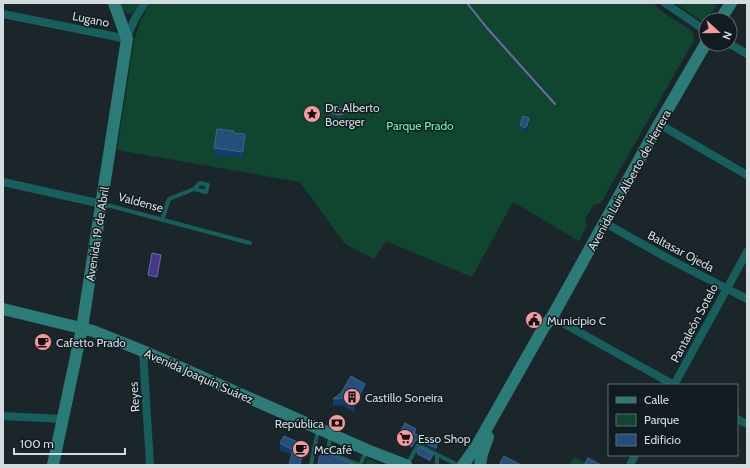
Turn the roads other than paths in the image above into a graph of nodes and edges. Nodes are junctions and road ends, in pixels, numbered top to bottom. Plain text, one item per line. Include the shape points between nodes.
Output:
1 (114, 3) edge
2 (144, 3) edge
3 (665, 3) edge
4 (731, 3) edge
5 (725, 12) edge
6 (3, 14) edge
7 (698, 26) edge
8 (128, 38) junction
9 (738, 49) edge
10 (701, 52) edge
11 (747, 54) edge
12 (659, 124) junction
13 (747, 175) edge
14 (3, 182) edge
15 (194, 189) dead end
16 (102, 204) junction
17 (162, 220) junction
18 (605, 223) junction
19 (250, 243) dead end
20 (747, 252) edge
21 (726, 288) junction
22 (747, 299) edge
23 (3, 309) edge
24 (552, 317) junction
25 (82, 328) junction
26 (143, 351) junction
27 (672, 384) edge
28 (675, 384) edge
29 (3, 416) edge
30 (63, 419) junction
31 (738, 420) edge
32 (747, 424) edge
33 (318, 428) junction
34 (330, 434) junction
35 (367, 450) junction
36 (437, 455) junction
37 (634, 456) edge
38 (394, 462) edge
39 (53, 465) edge
40 (150, 465) edge
41 (311, 465) edge
42 (360, 465) edge
43 (407, 465) edge
44 (437, 465) edge
45 (458, 465) edge
46 (463, 465) edge
47 (480, 465) edge
48 (630, 465) edge

1 - 8 street
2 - 8 street via 133,22
3 - 7 street
4 - 5 street
6 - 8 street, Lugano
8 - 16 street, Avenida 19 de Abril
9 - 11 street
10 - 12 street, Avenida Luis Alberto de Herrera
12 - 13 street
12 - 18 street, Avenida Luis Alberto de Herrera
14 - 16 street, Valdense
15 - 17 lane via 169,199
16 - 17 lane, Valdense
16 - 25 street, Avenida 19 de Abril
17 - 19 lane, Valdense
18 - 21 street, Baltasar Ojeda
18 - 24 street, Avenida Luis Alberto de Herrera
20 - 21 street, Pantaleón Sotelo
21 - 22 street, Baltasar Ojeda
21 - 28 street, Pantaleón Sotelo
23 - 25 street, Avenida Joaquín Suárez
24 - 27 street
24 - 46 street, Avenida Luis Alberto de Herrera
24 - 47 street, Avenida Luis Alberto de Herrera via 549,329 488,436
25 - 26 street, Avenida Joaquín Suárez
25 - 30 street, Avenida 19 de Abril
26 - 33 street, Avenida Joaquín Suárez
26 - 40 street, Reyes
29 - 30 street
30 - 39 street, Avenida 19 de Abril
31 - 32 street
33 - 34 street, Avenida Joaquín Suárez
33 - 41 lane
34 - 35 street, Avenida Joaquín Suárez
34 - 42 lane via 328,452
35 - 38 street, Avenida Joaquín Suárez
35 - 42 lane
36 - 43 lane via 418,445
36 - 44 lane
36 - 45 lane
37 - 48 street
38 - 43 street, Avenida Joaquín Suárez

